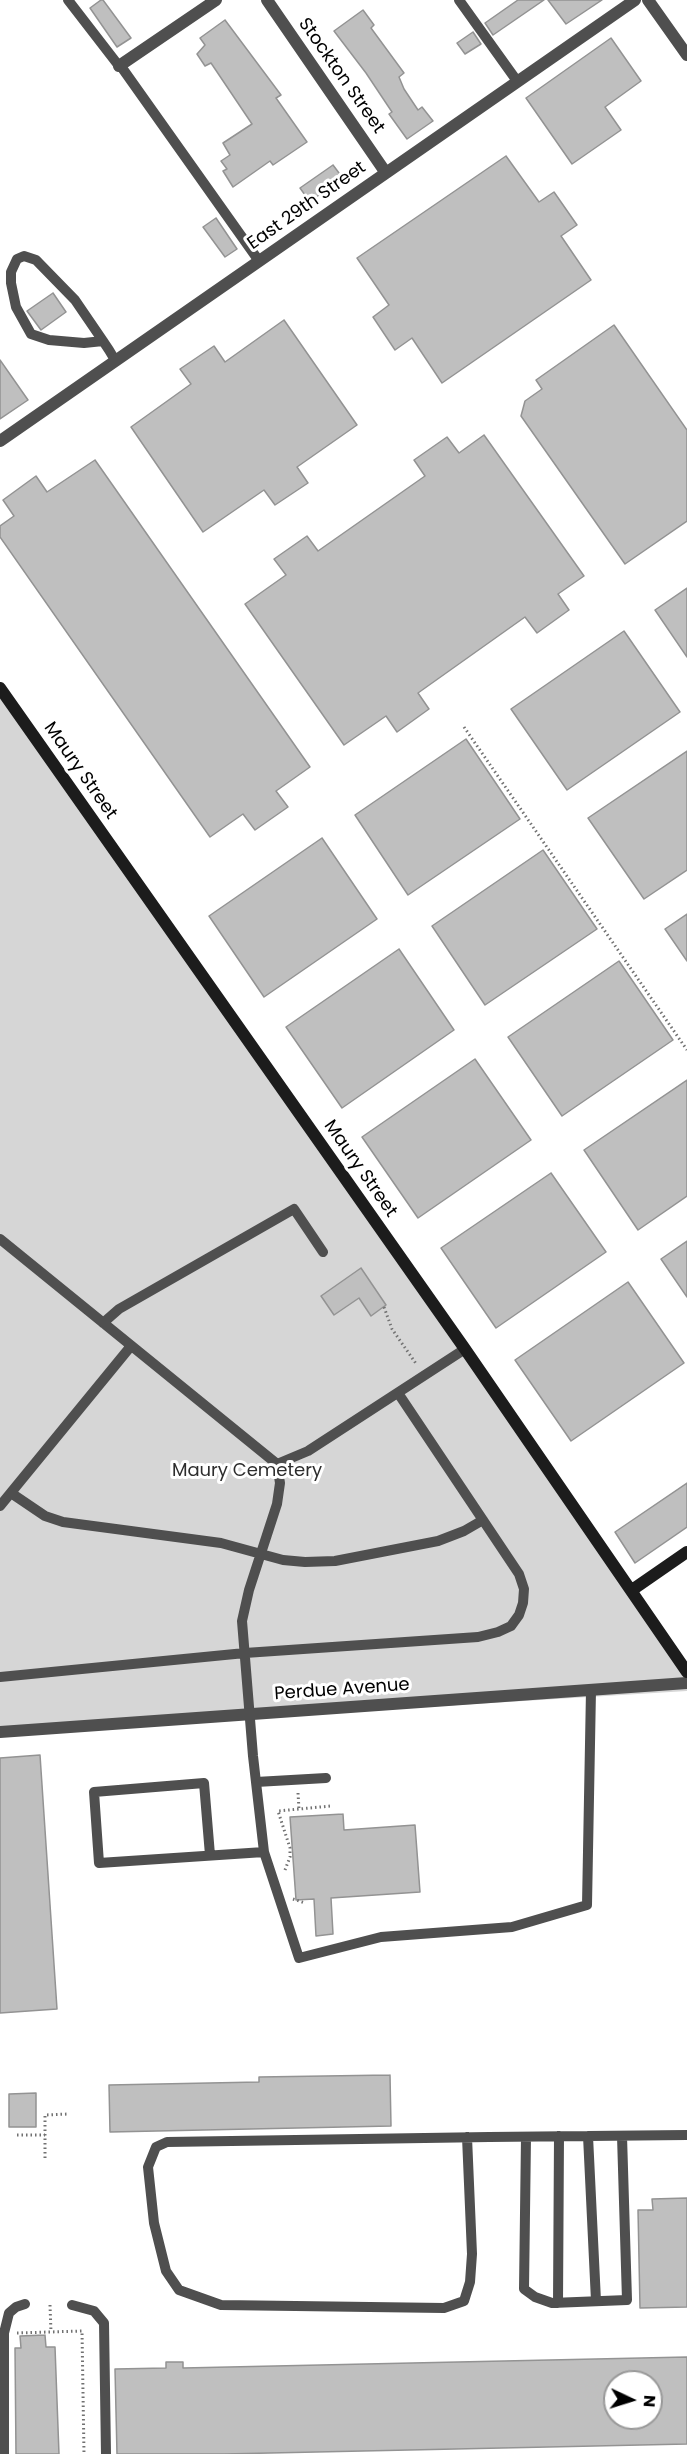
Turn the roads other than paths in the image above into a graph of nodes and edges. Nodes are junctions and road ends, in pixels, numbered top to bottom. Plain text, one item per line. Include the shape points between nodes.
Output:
1 (68, 0) edge
2 (216, 0) edge
3 (267, 0) edge
4 (459, 0) edge
5 (635, 0) edge
6 (648, 0) edge
7 (687, 55) edge
8 (119, 66) junction
9 (517, 81) junction
10 (386, 173) junction
11 (259, 261) junction
12 (103, 340) junction
13 (115, 360) junction
14 (0, 441) edge
15 (0, 688) edge
16 (0, 1239) edge
17 (323, 1252) dead end
18 (103, 1323) junction
19 (131, 1346) junction
20 (465, 1349) junction
21 (398, 1394) junction
22 (278, 1464) junction
23 (11, 1493) junction
24 (0, 1506) edge
25 (483, 1520) junction
26 (687, 1552) edge
27 (261, 1553) junction
28 (632, 1590) junction
29 (244, 1653) junction
30 (687, 1672) edge
31 (0, 1677) edge
32 (687, 1683) edge
33 (591, 1690) junction
34 (249, 1715) junction
35 (0, 1732) edge
36 (326, 1778) dead end
37 (256, 1782) junction
38 (264, 1852) junction
39 (210, 1855) junction
40 (687, 2135) edge
41 (559, 2136) junction
42 (588, 2136) junction
43 (622, 2136) junction
44 (467, 2137) junction
45 (526, 2137) junction
46 (596, 2301) junction
47 (558, 2302) junction
48 (25, 2304) dead end
49 (72, 2305) dead end
50 (4, 2454) edge
51 (106, 2454) edge

1 - 8 lane
2 - 8 street
3 - 10 street, Stockton Street
4 - 9 lane
5 - 9 street, East 29th Street
6 - 7 street
8 - 11 lane
9 - 10 street, East 29th Street
10 - 11 street, East 29th Street
11 - 13 street, East 29th Street
12 - 12 lane via 75,300 36,260 24,256 16,259 11,283 16,307 31,334 84,343
12 - 13 lane
13 - 14 street, East 29th Street
15 - 20 street, Maury Street
16 - 18 lane
17 - 18 lane via 294,1209 119,1309
18 - 19 lane
19 - 22 lane
19 - 23 lane
20 - 21 lane
20 - 28 street, Maury Street
21 - 22 lane via 308,1451
21 - 25 lane
22 - 27 lane via 277,1504
23 - 24 lane
23 - 27 lane via 45,1516 63,1522 221,1543
25 - 27 lane via 438,1541 335,1561 283,1560
25 - 29 lane via 519,1574 524,1589 524,1603 512,1626 478,1637
26 - 28 street
27 - 29 lane via 242,1621
28 - 30 street, Maury Street
29 - 31 lane
29 - 34 lane
32 - 33 street, Perdue Avenue
33 - 34 street, Perdue Avenue
33 - 38 lane via 587,1905 512,1927 381,1937 299,1958
34 - 35 street, Perdue Avenue
34 - 37 lane
36 - 37 lane
37 - 38 lane
38 - 39 lane
39 - 39 lane via 99,1863 94,1792 204,1782
40 - 43 lane
41 - 42 lane
41 - 45 lane
41 - 47 lane
42 - 43 lane
42 - 46 lane
43 - 46 lane via 627,2300
44 - 44 lane via 168,2142 156,2147 148,2167 154,2223 166,2271 179,2290 221,2305 444,2308 464,2301 471,2282 472,2254
44 - 45 lane
45 - 47 lane via 524,2289 534,2297
46 - 47 lane
48 - 50 lane via 9,2313 4,2333
49 - 51 lane via 94,2311 105,2323

